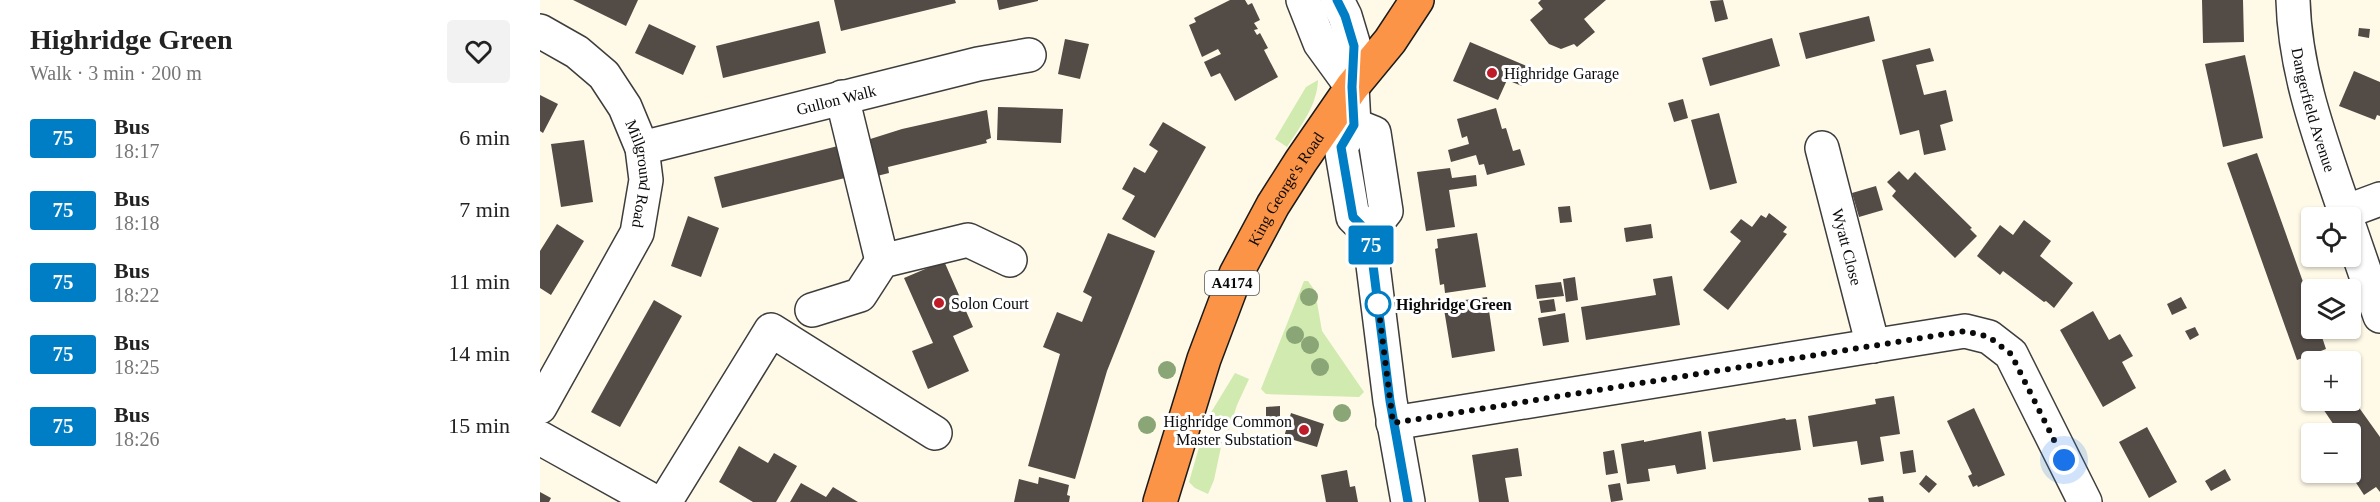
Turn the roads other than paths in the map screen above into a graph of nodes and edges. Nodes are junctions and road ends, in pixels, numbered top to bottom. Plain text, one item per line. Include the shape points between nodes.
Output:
1 (1303, 0) edge
2 (1337, 0) edge
3 (1417, 0) edge
4 (2293, 0) edge
5 (540, 31) edge
6 (1029, 55) dead end
7 (1352, 87) junction
8 (842, 97) junction
9 (642, 148) junction
10 (1822, 148) dead end
11 (2380, 199) edge
12 (2343, 207) edge
13 (2361, 211) edge
14 (882, 261) junction
15 (1010, 261) dead end
16 (2361, 261) edge
17 (812, 309) dead end
18 (2380, 316) edge
19 (1874, 346) junction
20 (540, 407) edge
21 (1393, 423) junction
22 (934, 433) dead end
23 (540, 438) edge
24 (655, 502) edge
25 (664, 502) edge
26 (1160, 502) edge
27 (1408, 502) edge
28 (2085, 502) edge

1 - 7 street via 1320,43
2 - 7 street via 1354,46
3 - 7 highway, A4174
4 - 12 street, Dangerfield Avenue via 2304,86
5 - 9 street, Millground Road via 578,52 604,75 626,107
6 - 8 street, Gullon Walk
7 - 21 street via 1354,125 1374,133 1386,211 1369,233
7 - 26 highway, King George's Road / A4174 via 1273,205 1236,274 1204,359
8 - 9 street, Gullon Walk
8 - 14 street
9 - 20 street, Millground Road via 646,180 637,233
10 - 19 street, Wyatt Close
11 - 13 street
14 - 15 street via 968,240
14 - 17 street via 860,296
16 - 18 street, Dangerfield Avenue
19 - 21 street
19 - 28 street via 1965,331 1989,337 2011,354
21 - 27 street
22 - 25 street via 771,330
23 - 24 street

